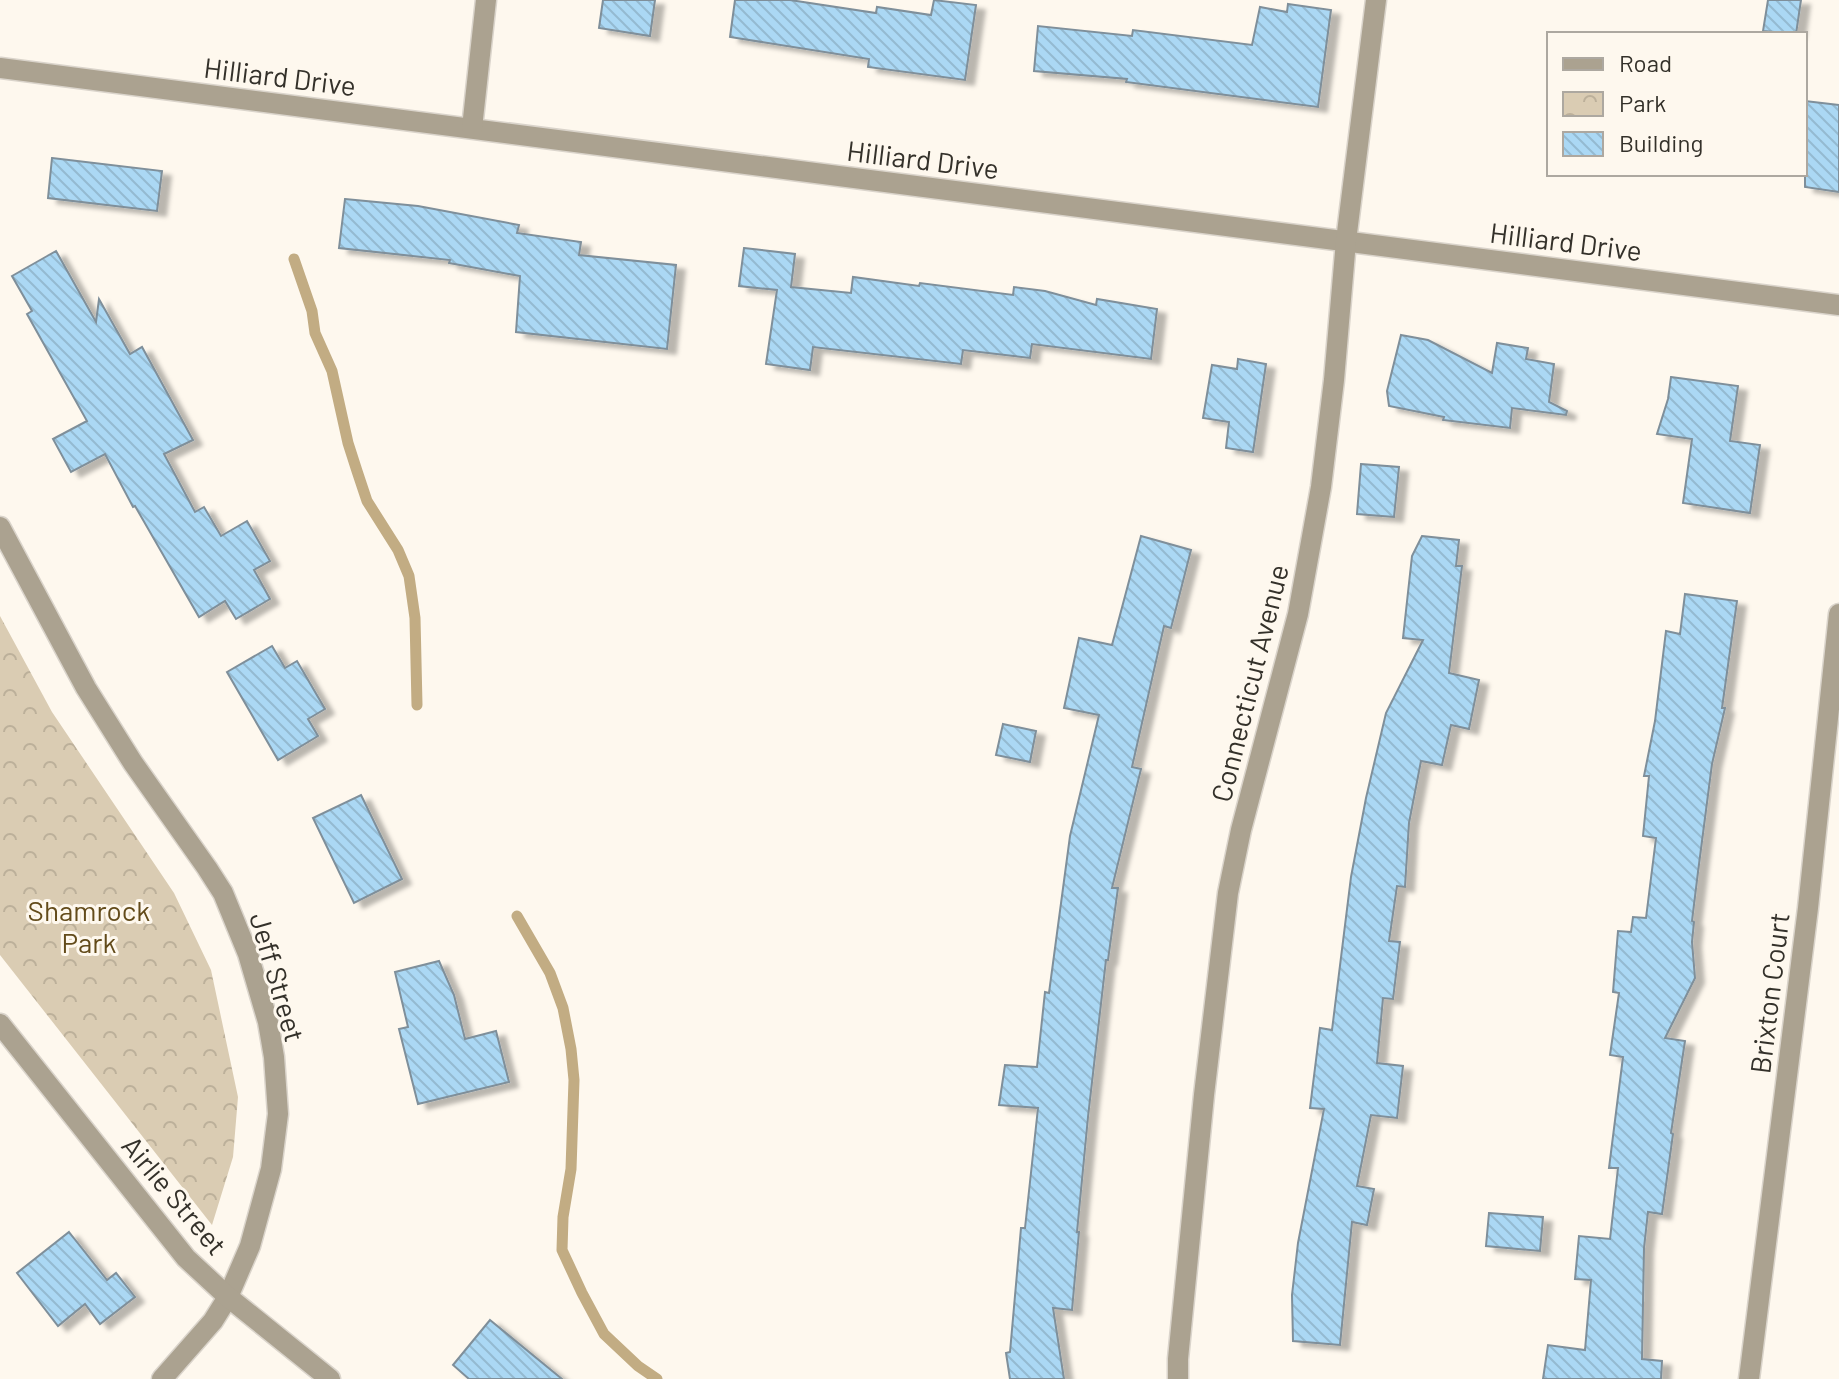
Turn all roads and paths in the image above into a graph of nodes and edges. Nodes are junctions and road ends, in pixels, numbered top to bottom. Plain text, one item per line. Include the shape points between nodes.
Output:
1 (486, 0) edge
2 (1376, 0) edge
3 (0, 68) edge
4 (472, 128) junction
5 (1346, 241) junction
6 (1839, 305) edge
7 (0, 527) edge
8 (1839, 614) edge
9 (0, 1024) edge
10 (228, 1297) junction
11 (162, 1379) edge
12 (330, 1379) edge
13 (1178, 1379) edge
14 (1749, 1379) edge

1 - 4 street
2 - 5 street, Connecticut Avenue
3 - 4 street, Hilliard Drive
4 - 5 street, Hilliard Drive
5 - 6 street, Hilliard Drive
5 - 13 street, Connecticut Avenue via 1321,487 1298,614 1228,889
7 - 10 street, Jeff Street via 86,688 223,893 248,954 268,1022 278,1114 264,1196
8 - 14 street, Brixton Court
9 - 10 street, Airlie Street via 186,1258
10 - 11 street, Jeff Street
10 - 12 street, Airlie Street

